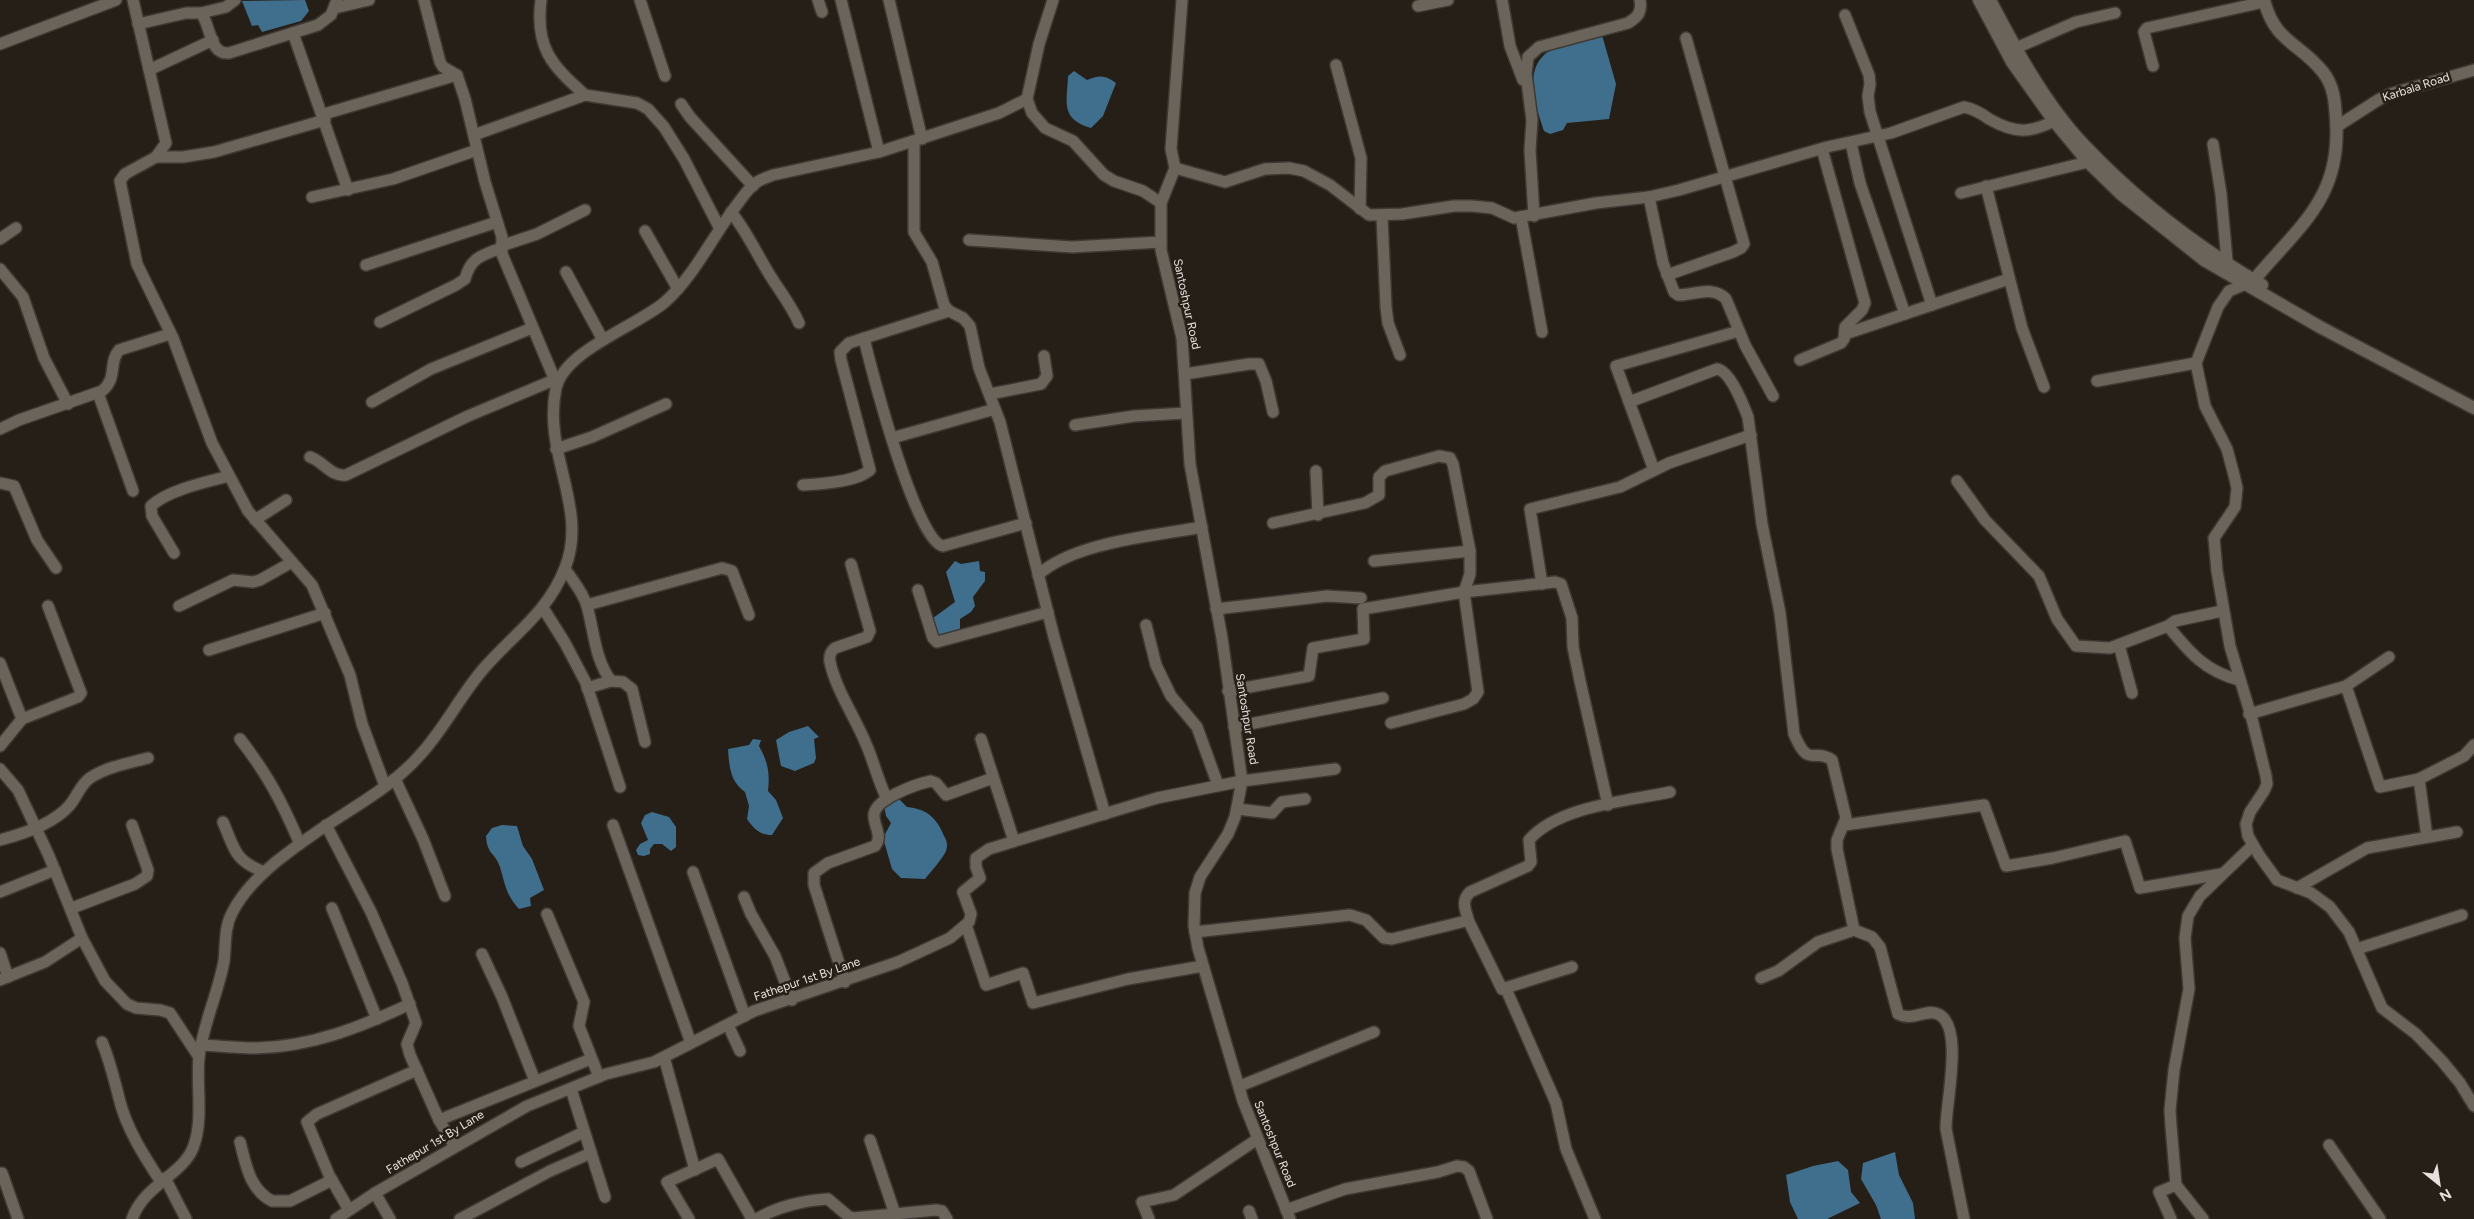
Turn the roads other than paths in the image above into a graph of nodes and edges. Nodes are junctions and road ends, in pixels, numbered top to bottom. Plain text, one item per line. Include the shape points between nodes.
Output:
1 (116, 0) edge
2 (133, 0) edge
3 (235, 0) edge
4 (369, 0) edge
5 (424, 0) edge
6 (541, 0) edge
7 (640, 0) edge
8 (818, 0) edge
9 (841, 0) edge
10 (889, 0) edge
11 (1052, 0) edge
12 (1182, 0) edge
13 (1448, 0) edge
14 (1502, 0) edge
15 (1640, 0) edge
16 (1979, 0) edge
17 (1990, 0) edge
18 (2264, 1) edge
19 (336, 4) edge
20 (1418, 6) dead end
21 (822, 12) dead end
22 (201, 13) junction
23 (2115, 13) dead end
24 (1845, 15) dead end
25 (138, 24) junction
26 (294, 33) junction
27 (1686, 38) dead end
28 (213, 40) junction
29 (0, 44) edge
30 (2016, 48) junction
31 (1336, 65) dead end
32 (2153, 66) dead end
33 (149, 70) junction
34 (2474, 70) edge
35 (457, 75) junction
36 (666, 76) dead end
37 (1528, 91) junction
38 (585, 95) junction
39 (1027, 99) junction
40 (680, 104) dead end
41 (324, 117) junction
42 (2057, 119) junction
43 (2336, 127) junction
44 (474, 135) junction
45 (1880, 136) junction
46 (918, 140) junction
47 (1851, 143) junction
48 (2214, 144) dead end
49 (1822, 149) junction
50 (477, 150) junction
51 (879, 152) junction
52 (156, 157) junction
53 (2088, 162) junction
54 (1175, 168) junction
55 (1724, 177) junction
56 (753, 186) junction
57 (1986, 186) junction
58 (348, 190) junction
59 (1961, 193) dead end
60 (312, 197) dead end
61 (1649, 197) junction
62 (1161, 202) junction
63 (1360, 209) junction
64 (585, 210) dead end
65 (731, 212) junction
66 (1382, 216) junction
67 (1534, 216) junction
68 (1521, 217) junction
69 (498, 222) junction
70 (719, 227) junction
71 (16, 228) dead end
72 (645, 231) dead end
73 (0, 239) edge
74 (969, 240) dead end
75 (1161, 242) junction
76 (501, 247) junction
77 (2227, 262) junction
78 (366, 265) dead end
79 (0, 269) edge
80 (566, 272) dead end
81 (1667, 275) junction
82 (2009, 279) junction
83 (2250, 282) junction
84 (678, 289) junction
85 (1932, 305) junction
86 (949, 311) junction
87 (1905, 314) junction
88 (380, 322) dead end
89 (799, 323) dead end
90 (532, 328) junction
91 (1739, 331) junction
92 (1542, 332) dead end
93 (170, 334) junction
94 (1845, 334) junction
95 (864, 338) junction
96 (603, 340) junction
97 (1400, 355) dead end
98 (1044, 356) dead end
99 (1800, 360) dead end
100 (2196, 363) junction
101 (1185, 374) junction
102 (2097, 381) dead end
103 (555, 383) junction
104 (2044, 387) dead end
105 (98, 393) junction
106 (990, 394) junction
107 (1773, 396) dead end
108 (2474, 400) edge
109 (372, 402) dead end
110 (1629, 402) junction
111 (68, 404) junction
112 (666, 404) dead end
113 (2474, 408) edge
114 (995, 409) junction
115 (1273, 412) dead end
116 (1186, 413) junction
117 (1075, 425) dead end
118 (0, 429) edge
119 (1751, 435) junction
120 (892, 438) junction
121 (556, 449) junction
122 (310, 457) dead end
123 (1654, 470) junction
124 (1316, 471) dead end
125 (229, 476) junction
126 (1957, 481) dead end
127 (0, 483) edge
128 (803, 485) dead end
129 (133, 491) dead end
130 (286, 500) dead end
131 (1318, 515) junction
132 (255, 520) junction
133 (1026, 522) junction
134 (1272, 523) dead end
135 (1202, 527) junction
136 (1470, 551) junction
137 (174, 553) dead end
138 (1374, 561) dead end
139 (292, 562) junction
140 (851, 564) dead end
141 (56, 568) dead end
142 (565, 569) junction
143 (1038, 575) junction
144 (1542, 584) junction
145 (918, 590) dead end
146 (1464, 592) junction
147 (1361, 598) dead end
148 (587, 605) junction
149 (48, 606) dead end
150 (179, 606) dead end
151 (543, 608) junction
152 (1216, 609) junction
153 (2222, 611) junction
154 (1048, 612) junction
155 (325, 613) junction
156 (749, 616) dead end
157 (1146, 625) dead end
158 (2168, 626) junction
159 (2118, 645) junction
160 (209, 650) dead end
161 (2389, 657) dead end
162 (0, 663) edge
163 (2239, 680) junction
164 (611, 681) junction
165 (2346, 686) junction
166 (587, 688) junction
167 (1228, 691) junction
168 (2132, 692) dead end
169 (1383, 698) dead end
170 (2250, 714) junction
171 (22, 719) junction
172 (1391, 723) dead end
173 (1234, 727) junction
174 (240, 739) dead end
175 (981, 739) dead end
176 (645, 742) dead end
177 (2474, 744) edge
178 (0, 746) edge
179 (148, 758) dead end
180 (0, 769) edge
181 (1335, 769) dead end
182 (993, 778) junction
183 (2419, 779) junction
184 (1242, 781) junction
185 (390, 782) junction
186 (1218, 785) junction
187 (620, 787) dead end
188 (1670, 792) dead end
189 (887, 799) junction
190 (1305, 799) dead end
191 (1608, 805) junction
192 (1237, 809) junction
193 (1105, 814) junction
194 (223, 822) dead end
195 (132, 825) dead end
196 (326, 825) junction
197 (613, 825) dead end
198 (1845, 825) junction
199 (36, 827) junction
200 (2457, 832) dead end
201 (2427, 837) junction
202 (0, 840) edge
203 (1014, 841) junction
204 (300, 844) junction
205 (2253, 845) junction
206 (55, 870) junction
207 (264, 872) junction
208 (693, 872) dead end
209 (2221, 874) junction
210 (2297, 888) junction
211 (0, 892) edge
212 (445, 896) dead end
213 (744, 897) dead end
214 (72, 908) junction
215 (332, 908) dead end
216 (547, 914) dead end
217 (2462, 915) dead end
218 (1468, 920) junction
219 (966, 925) junction
220 (1854, 930) junction
221 (1195, 932) junction
222 (82, 938) junction
223 (2357, 949) junction
224 (0, 953) edge
225 (482, 954) dead end
226 (1203, 966) junction
227 (1572, 967) dead end
228 (4, 978) edge
229 (1761, 978) dead end
230 (845, 982) junction
231 (1506, 989) junction
232 (792, 1000) junction
233 (410, 1004) junction
234 (745, 1016) junction
235 (378, 1019) junction
236 (728, 1024) junction
237 (1374, 1032) dead end
238 (102, 1042) dead end
239 (691, 1042) junction
240 (201, 1051) junction
241 (740, 1051) dead end
242 (664, 1057) junction
243 (591, 1059) junction
244 (417, 1070) junction
245 (599, 1077) junction
246 (535, 1081) junction
247 (1240, 1086) junction
248 (571, 1088) junction
249 (2474, 1106) edge
250 (439, 1120) junction
251 (584, 1132) junction
252 (870, 1140) dead end
253 (1256, 1140) junction
254 (240, 1142) dead end
255 (2329, 1145) dead end
256 (455, 1147) junction
257 (591, 1153) junction
258 (520, 1162) dead end
259 (695, 1170) junction
260 (2, 1173) dead end
261 (163, 1180) junction
262 (332, 1180) junction
263 (2176, 1185) junction
264 (375, 1193) junction
265 (605, 1197) dead end
266 (349, 1210) junction
267 (895, 1214) junction
268 (1288, 1214) edge
269 (18, 1219) edge
270 (132, 1219) edge
271 (186, 1219) edge
272 (336, 1219) edge
273 (390, 1219) edge
274 (460, 1219) edge
275 (689, 1219) edge
276 (752, 1219) edge
277 (757, 1219) edge
278 (947, 1219) edge
279 (1148, 1219) edge
280 (1487, 1219) edge
281 (1595, 1219) edge
282 (1964, 1219) edge
283 (2171, 1219) edge
284 (2203, 1219) edge
285 (2380, 1219) edge

1 - 29 street
2 - 25 street
3 - 22 street via 226,7
4 - 19 street
5 - 35 street via 440,62
6 - 38 street via 538,26 545,48 559,73
7 - 36 street
8 - 21 street
9 - 51 street
10 - 46 street
11 - 39 street via 1038,44
12 - 54 street via 1171,149
13 - 20 street
14 - 37 street via 1510,46
15 - 37 street via 1640,12 1628,23 1532,50 1526,64
16 - 42 street via 2012,62
17 - 30 street
18 - 32 street via 2151,25 2144,32
18 - 43 street via 2281,36 2309,58 2330,83
19 - 26 street via 324,22
22 - 25 street via 186,13
22 - 28 street
23 - 30 street via 2076,22
24 - 45 street via 1867,66 1870,112
25 - 33 street
26 - 28 street via 223,53 215,48
26 - 41 street
27 - 55 street
28 - 33 street
30 - 42 street
31 - 63 street via 1361,158
33 - 52 street via 166,142
34 - 43 street, Karbala Road via 2390,94
35 - 41 street
35 - 44 street
37 - 67 street via 1532,120 1530,150
38 - 44 street
38 - 70 street via 637,103 648,109 664,127 684,160
39 - 46 street via 999,113
39 - 62 street via 1038,123 1073,141 1104,175
40 - 56 street
41 - 52 street via 214,152
41 - 58 street
42 - 45 street via 2025,131 2014,131 1973,108 1964,107
42 - 53 street
42 - 77 street via 2117,177 2178,228
43 - 83 street via 2326,191 2308,221
44 - 50 street
45 - 47 street
45 - 85 street
46 - 51 street
46 - 86 street via 914,232 932,262
47 - 49 street
47 - 87 street via 1860,183
48 - 77 street
49 - 55 street
49 - 94 street via 1865,296 1862,310 1845,327
50 - 58 street via 418,172
50 - 69 street
51 - 56 street via 773,175
52 - 93 street via 125,174 120,181 137,264
53 - 57 street
53 - 83 street via 2121,194 2204,260
54 - 62 street
54 - 63 street via 1225,182 1265,169 1304,171 1330,184
55 - 61 street
55 - 81 street via 1744,244 1741,248
56 - 65 street
57 - 59 street
57 - 82 street
58 - 60 street
61 - 67 street via 1596,203
61 - 81 street
62 - 75 street, Santoshpur Road
63 - 66 street via 1369,215
64 - 76 street via 537,234
65 - 70 street
65 - 89 street via 745,230
66 - 68 street via 1472,206 1492,208 1514,218
66 - 97 street via 1388,324
67 - 68 street
68 - 92 street
69 - 76 street
69 - 78 street
70 - 84 street
71 - 73 street
72 - 84 street
74 - 75 street via 1072,247
75 - 101 street, Santoshpur Road via 1182,338
76 - 88 street via 474,259 465,279 456,285
76 - 90 street
77 - 83 street
79 - 111 street via 23,297 44,358
80 - 96 street
81 - 91 street via 1678,294 1714,291 1721,294
82 - 85 street
82 - 104 street via 2022,328
83 - 100 street via 2229,291 2218,307
83 - 108 street
83 - 113 street via 2320,327
84 - 96 street via 652,312
85 - 87 street
86 - 95 street
86 - 106 street via 970,326 979,368
87 - 94 street
90 - 103 street
90 - 109 street via 431,369
91 - 107 street
91 - 110 street via 1616,366
93 - 105 street via 119,350 115,355 111,381
93 - 125 street via 212,442
94 - 99 street via 1841,343
95 - 120 street
95 - 128 street via 849,343 840,352 870,470 832,483
96 - 103 street via 577,358
98 - 106 street via 1047,376 1041,384
100 - 102 street
100 - 153 street via 2205,406 2227,449 2236,488 2235,507 2214,538
101 - 115 street via 1259,364
101 - 116 street, Santoshpur Road
103 - 121 street via 553,422
103 - 122 street via 468,416 346,475 335,474
105 - 111 street
105 - 129 street
106 - 114 street
110 - 119 street via 1705,371 1722,370 1743,405
110 - 123 street
111 - 118 street
112 - 121 street via 592,437
114 - 120 street
114 - 133 street
116 - 117 street via 1134,416
116 - 135 street, Santoshpur Road via 1190,464
119 - 123 street
119 - 198 street via 1762,524 1780,613 1794,734 1808,755 1832,760
120 - 133 street via 927,530 938,546
121 - 142 street via 570,502 574,537
123 - 144 street via 1620,487 1530,509
124 - 131 street
125 - 132 street
125 - 137 street via 198,484 151,506 152,516
126 - 159 street via 1985,520 2039,576 2057,619 2076,646 2110,648
127 - 141 street via 14,486 38,540
130 - 132 street
131 - 134 street
131 - 136 street via 1375,499 1380,490 1379,477 1385,471 1445,456 1453,464
132 - 139 street
133 - 143 street
135 - 143 street via 1099,545 1049,565
135 - 152 street, Santoshpur Road
136 - 138 street
136 - 146 street via 1470,574
139 - 150 street via 260,580 234,580
139 - 155 street via 312,585
140 - 189 street via 870,632 867,637 834,648 829,658
142 - 148 street
142 - 151 street
143 - 154 street
144 - 146 street
144 - 191 street via 1561,584 1565,592 1572,618 1573,647
145 - 154 street via 937,642
146 - 167 street via 1363,609 1364,639 1313,648 1310,676
146 - 172 street via 1477,696 1464,704
147 - 152 street via 1326,596
148 - 156 street via 722,568 732,572
148 - 164 street via 597,650
149 - 171 street via 81,693
151 - 166 street
151 - 185 street via 472,681 421,754
152 - 167 street, Santoshpur Road
153 - 158 street
153 - 163 street
154 - 193 street
155 - 160 street
155 - 185 street via 350,675 362,724
157 - 186 street via 1156,665 1171,696 1197,727
158 - 159 street
158 - 163 street via 2194,657 2208,668
159 - 168 street
161 - 165 street
162 - 171 street
163 - 170 street
164 - 166 street
164 - 176 street via 623,682 632,689
165 - 170 street
165 - 183 street via 2380,787
166 - 187 street
167 - 173 street, Santoshpur Road
169 - 173 street
170 - 205 street via 2267,784 2248,817 2246,830
171 - 178 street
173 - 184 street, Santoshpur Road
174 - 204 street via 265,772
175 - 182 street
177 - 183 street via 2464,756
179 - 199 street via 93,776 63,812
180 - 199 street via 18,790
181 - 184 street
182 - 189 street via 946,795 931,780
182 - 203 street
183 - 201 street
184 - 186 street
184 - 192 street, Santoshpur Road
185 - 196 street
185 - 212 street via 423,839
186 - 193 street via 1157,798
188 - 191 street
189 - 230 street via 874,811 879,835 875,846 828,863 814,873 814,885
190 - 192 street via 1282,802 1272,813
191 - 218 street via 1563,816 1534,834 1528,843 1531,862 1528,866 1465,897 1463,902
192 - 221 street, Santoshpur Road via 1228,834 1200,877 1195,893
193 - 203 street
194 - 207 street via 240,858 245,864
195 - 214 street via 148,870 146,876 136,884
196 - 204 street
196 - 233 street via 371,912
197 - 239 street
198 - 209 street via 1984,805 2006,866 2125,841 2140,888
198 - 220 street via 1837,840 1837,848
199 - 202 street
199 - 206 street
200 - 201 street
201 - 210 street via 2367,848
203 - 219 street via 989,849 976,858 980,878 963,892 971,914
204 - 207 street
205 - 209 street
205 - 210 street via 2277,880
206 - 211 street
206 - 214 street
207 - 240 street via 236,906 228,923 224,961
208 - 234 street
209 - 263 street via 2200,896 2188,916 2185,938 2189,989 2170,1110
210 - 223 street via 2311,893 2330,907
213 - 232 street via 775,956
214 - 222 street
215 - 235 street
216 - 243 street via 584,1002 580,1026
217 - 223 street
218 - 221 street via 1392,939 1384,938 1366,920 1350,916
218 - 231 street via 1499,985
219 - 226 street via 986,985 1024,973 1033,1003 1128,979
219 - 230 street, Fathepur 1st By Lane via 950,938
220 - 229 street via 1818,942
220 - 282 street via 1872,937 1880,947 1898,1014 1911,1018 1932,1012 1945,1019 1953,1054 1946,1129
221 - 226 street, Santoshpur Road
222 - 228 street via 45,962
222 - 240 street via 105,981 127,1004 170,1014
223 - 249 street via 2382,1008 2416,1034 2442,1061
224 - 228 street
225 - 246 street
226 - 247 street, Santoshpur Road
227 - 231 street
230 - 232 street, Fathepur 1st By Lane
231 - 281 street via 1556,1103 1566,1149
232 - 234 street, Fathepur 1st By Lane
233 - 235 street
233 - 244 street via 416,1023 407,1044
234 - 236 street, Fathepur 1st By Lane
235 - 240 street via 344,1033 282,1045
236 - 239 street, Fathepur 1st By Lane
236 - 241 street
237 - 247 street
238 - 261 street via 130,1128 141,1150
239 - 242 street, Fathepur 1st By Lane
240 - 261 street via 194,1146 184,1162
242 - 245 street, Fathepur 1st By Lane
242 - 259 street
243 - 245 street
243 - 246 street
244 - 250 street
244 - 262 street via 310,1118 307,1126
245 - 248 street, Fathepur 1st By Lane
246 - 250 street
247 - 253 street, Santoshpur Road
248 - 251 street
248 - 256 street, Fathepur 1st By Lane via 509,1115
250 - 256 street
251 - 257 street
251 - 258 street
252 - 267 street
253 - 268 street, Santoshpur Road
253 - 279 street via 1174,1195 1142,1202
254 - 262 street via 249,1176 256,1188 272,1201 290,1201
255 - 285 street
256 - 264 street, Fathepur 1st By Lane
257 - 265 street
257 - 274 street
259 - 275 street via 667,1182
259 - 276 street via 718,1159
260 - 269 street
261 - 270 street via 144,1197
261 - 271 street
262 - 266 street
263 - 283 street via 2159,1192
263 - 284 street
264 - 266 street, Fathepur 1st By Lane
264 - 273 street
266 - 272 street, Fathepur 1st By Lane
267 - 277 street via 853,1218 828,1199 816,1199 768,1212
267 - 278 street via 936,1210 942,1211
268 - 280 street via 1345,1189 1457,1166 1469,1171

